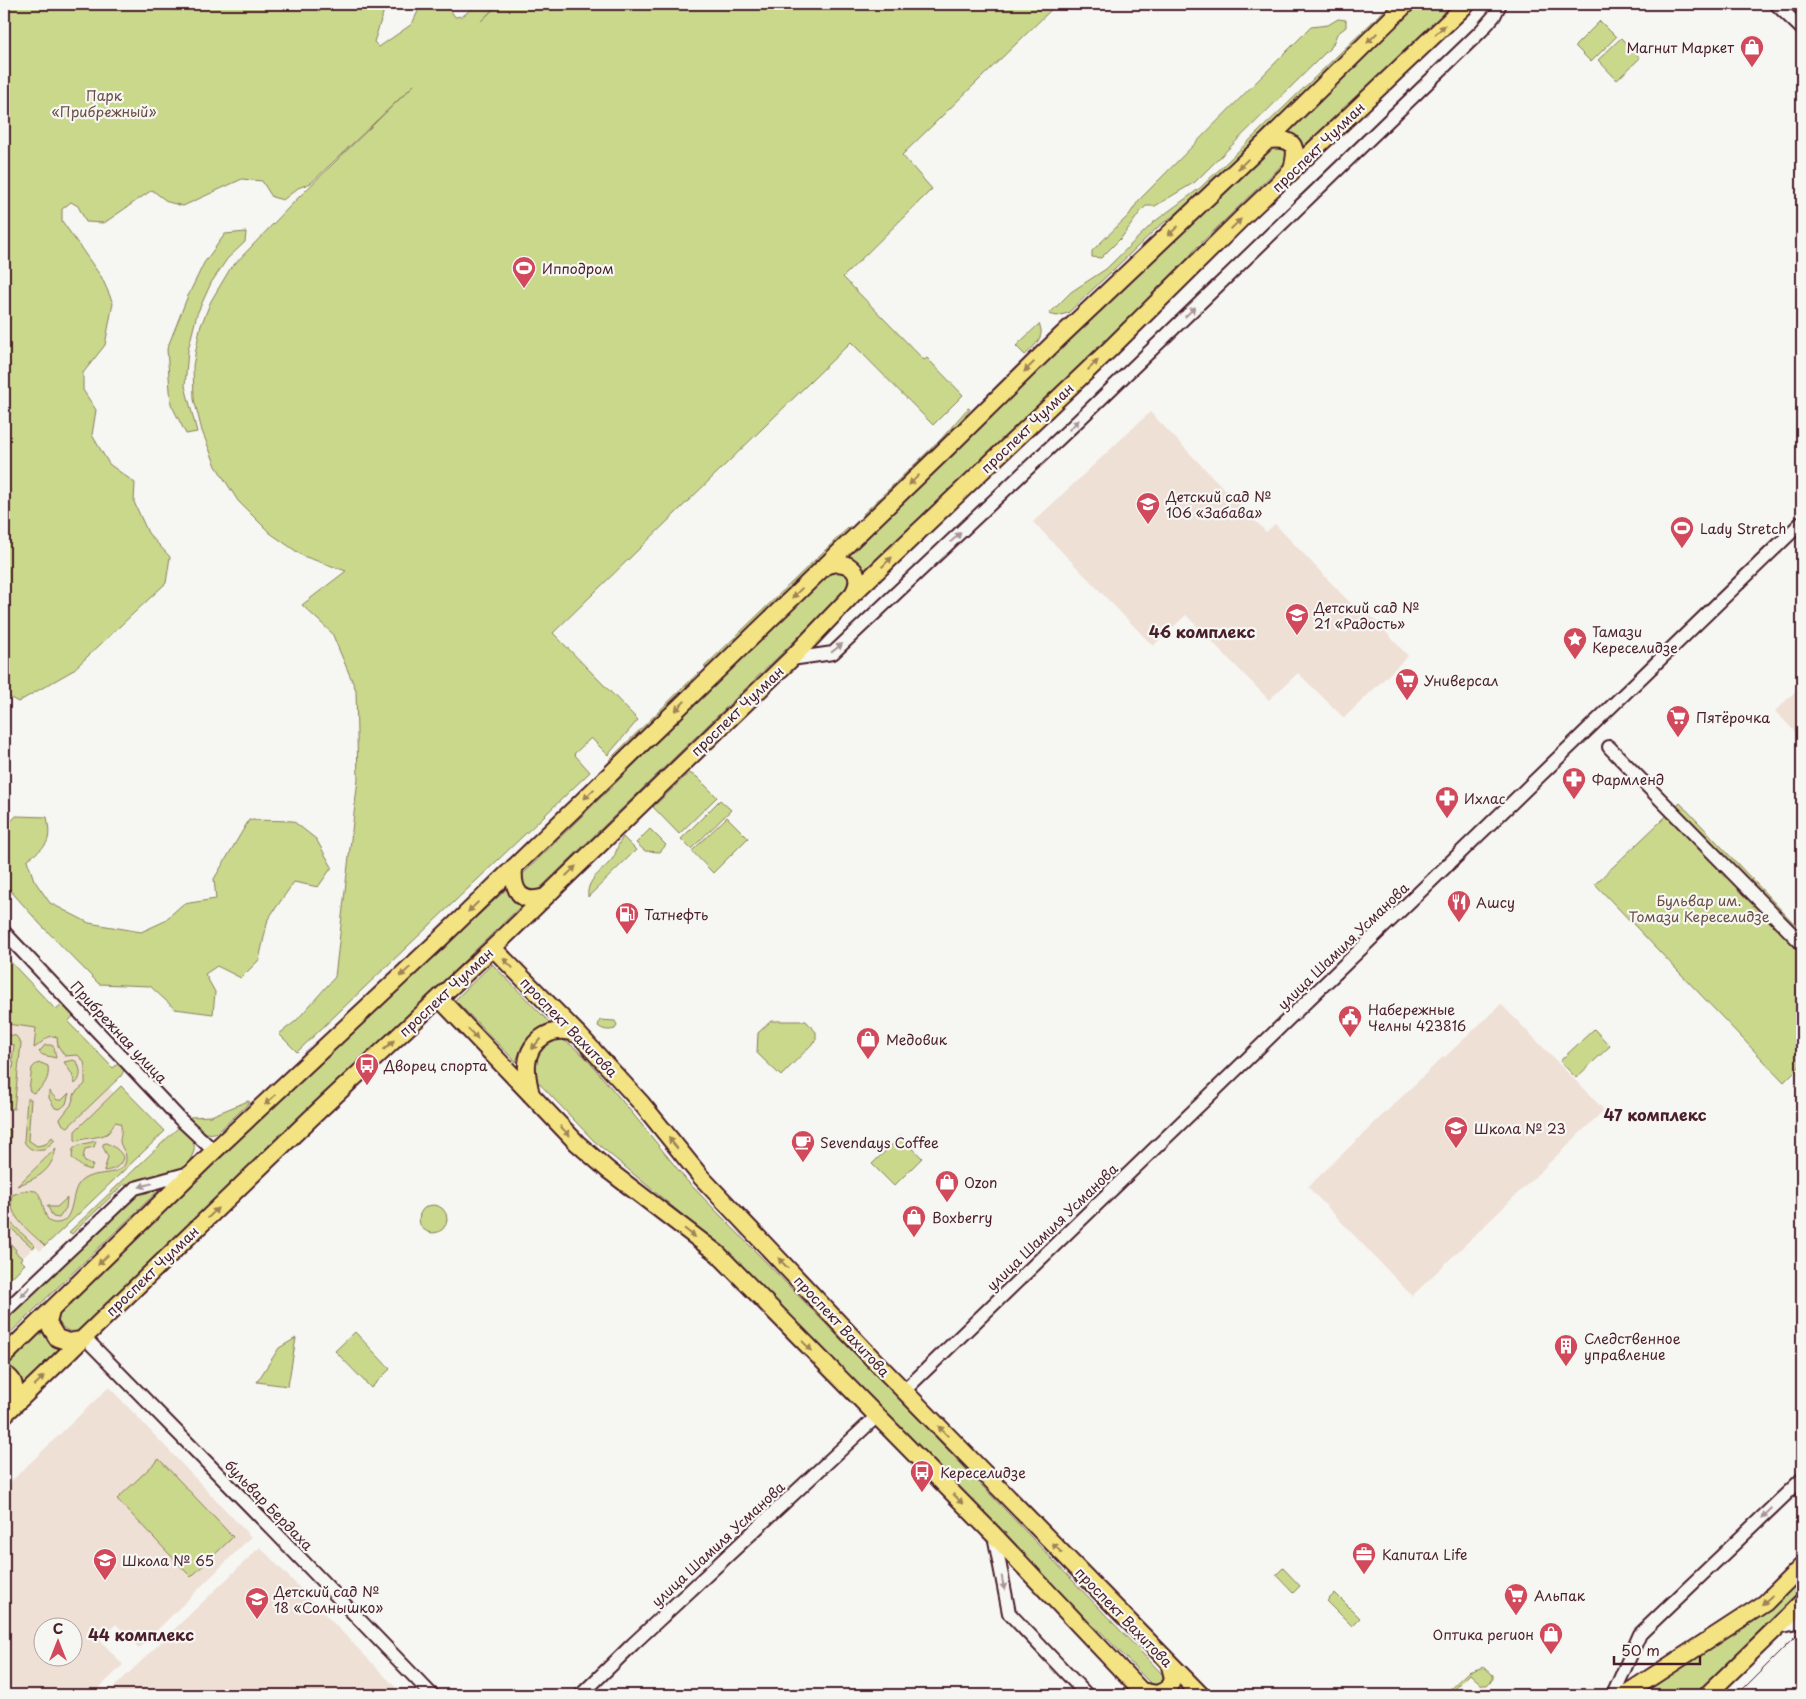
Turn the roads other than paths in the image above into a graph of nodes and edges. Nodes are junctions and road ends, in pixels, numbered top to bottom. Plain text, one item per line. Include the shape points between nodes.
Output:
1 (1406, 4) edge
2 (1467, 4) edge
3 (1500, 4) edge
4 (1776, 4) edge
5 (1802, 29) edge
6 (1268, 140) junction
7 (1291, 173) junction
8 (1802, 522) edge
9 (822, 568) junction
10 (853, 594) junction
11 (791, 659) junction
12 (1609, 747) dead end
13 (514, 867) junction
14 (545, 897) junction
15 (4, 932) edge
16 (1802, 944) edge
17 (493, 948) junction
18 (440, 999) junction
19 (579, 1035) junction
20 (531, 1096) junction
21 (214, 1151) junction
22 (193, 1172) junction
23 (51, 1311) junction
24 (4, 1312) edge
25 (82, 1339) junction
26 (4, 1356) edge
27 (4, 1374) edge
28 (904, 1391) junction
29 (7, 1412) edge
30 (877, 1416) junction
31 (1802, 1479) edge
32 (994, 1535) junction
33 (1802, 1566) edge
34 (1802, 1603) edge
35 (1802, 1622) edge
36 (1778, 1627) junction
37 (1168, 1662) junction
38 (1143, 1693) edge
39 (432, 1695) edge
40 (581, 1695) edge
41 (1086, 1695) edge
42 (1201, 1695) edge
43 (1613, 1695) edge
44 (1624, 1695) edge
45 (1707, 1695) edge

1 -> 6 main road
7 -> 2 main road, проспект Чулман
11 -> 3 street via 833,653 1481,31
4 - 5 street
6 - 7 main road via 1281,138 1290,141 1296,157
6 -> 9 main road
10 -> 7 main road, проспект Чулман
8 - 28 street, улица Шамиля Усманова
9 - 10 main road via 830,564 847,564 855,571 858,582
9 -> 13 main road
10 - 11 main road, проспект Чулман
14 -> 11 main road, проспект Чулман
12 - 16 street
13 - 14 main road via 513,881 522,896 534,900
13 -> 21 main road
14 - 17 main road, проспект Чулман
15 - 21 street, Прибрежная улица
17 - 18 main road, проспект Чулман
19 -> 17 main road, проспект Вахитова
18 -> 20 main road
25 -> 18 main road, проспект Чулман via 311,1118
19 -> 20 main road via 554,1031 532,1046 526,1066
28 -> 19 main road, проспект Вахитова via 701,1177 642,1104
20 -> 30 main road via 576,1143 718,1254
21 - 22 main road
22 -> 23 main road
22 -> 24 street via 135,1188
23 - 25 main road via 48,1323 57,1338 69,1342
23 - 26 main road
29 -> 25 main road, проспект Чулман
25 - 39 street, бульвар Бердаха
27 - 29 main road via 16,1390
37 -> 28 main road, проспект Вахитова
30 -> 32 main road
30 - 40 street, улица Шамиля Усманова
31 -> 43 street via 1640,1634
32 - 38 main road
32 -> 41 street via 1008,1613
33 -> 44 main road via 1765,1603
34 - 36 main road
35 - 36 street
36 - 45 main road
37 - 38 main road via 1173,1678 1169,1689 1157,1694
37 - 42 main road, проспект Вахитова

